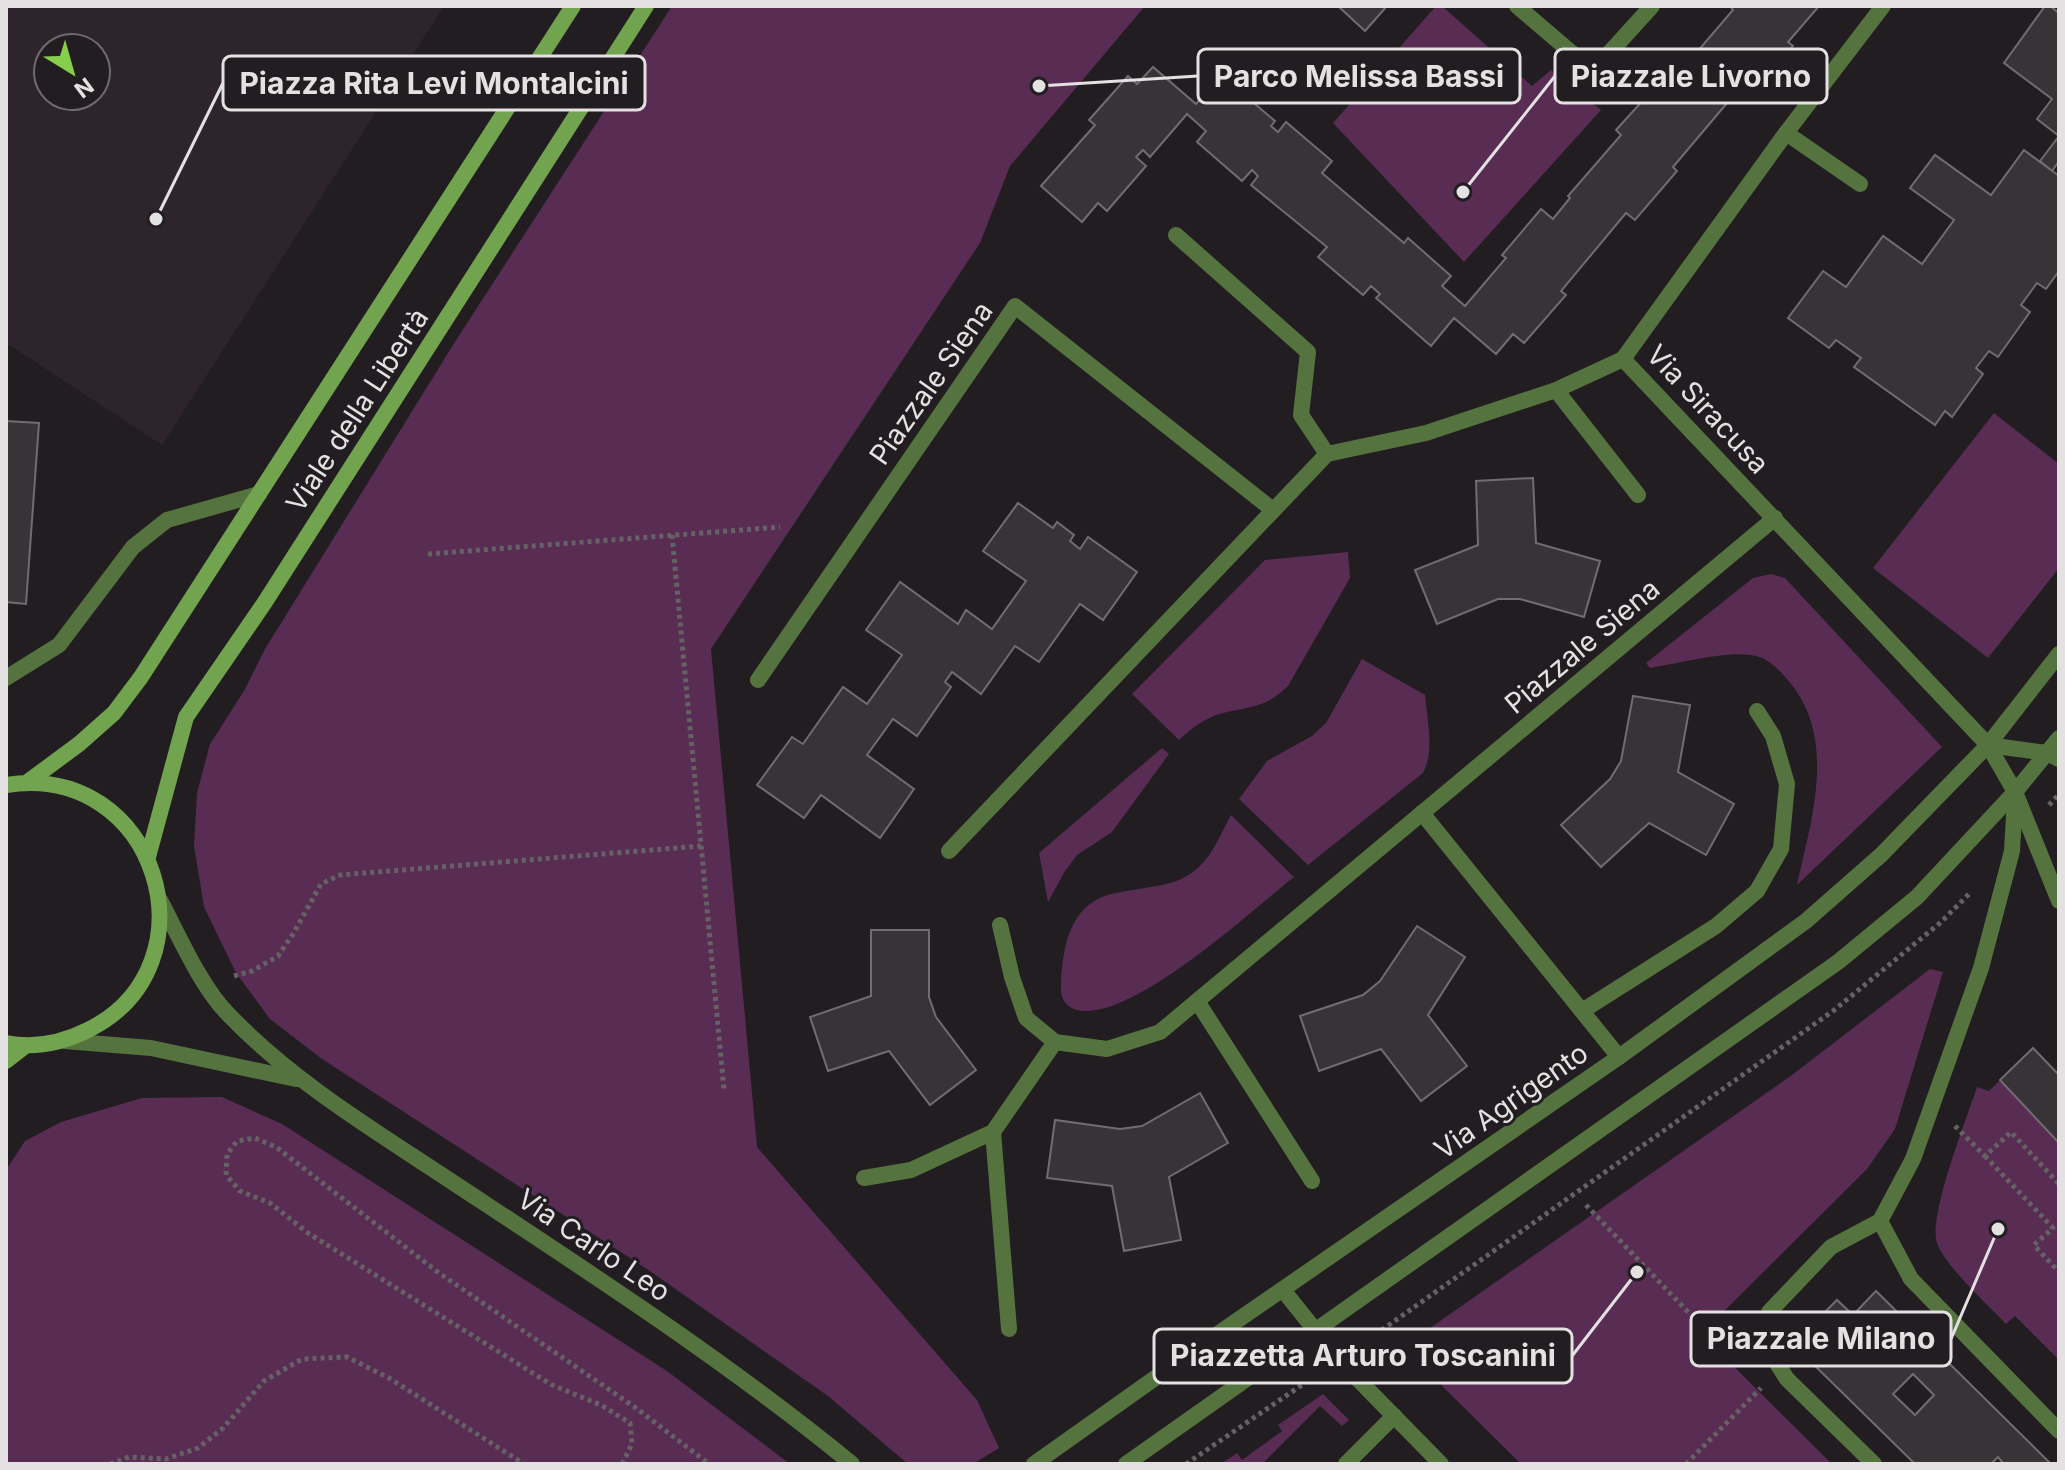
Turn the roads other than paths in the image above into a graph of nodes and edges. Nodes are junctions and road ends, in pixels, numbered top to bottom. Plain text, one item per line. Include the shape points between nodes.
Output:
1 (573, 6) edge
2 (646, 6) edge
3 (1517, 6) edge
4 (1652, 6) edge
5 (1883, 6) edge
6 (1786, 133) junction
7 (1860, 184) dead end
8 (1176, 235) dead end
9 (1623, 359) junction
10 (1556, 390) junction
11 (1327, 454) junction
12 (259, 494) junction
13 (1638, 495) dead end
14 (1273, 510) junction
15 (1775, 518) junction
16 (2059, 654) edge
17 (6, 678) edge
18 (758, 680) dead end
19 (1757, 711) dead end
20 (2059, 738) edge
21 (1988, 745) junction
22 (2053, 756) edge
23 (29, 781) junction
24 (6, 785) edge
25 (2015, 792) junction
26 (1422, 813) junction
27 (949, 851) dead end
28 (148, 857) junction
29 (2058, 896) edge
30 (160, 900) junction
31 (1000, 925) dead end
32 (1197, 1001) junction
33 (1582, 1011) junction
34 (65, 1041) junction
35 (1055, 1042) junction
36 (6, 1043) edge
37 (24, 1047) junction
38 (1619, 1057) junction
39 (6, 1061) edge
40 (298, 1079) junction
41 (993, 1132) junction
42 (864, 1178) dead end
43 (1312, 1181) dead end
44 (1880, 1221) junction
45 (1283, 1290) junction
46 (1009, 1329) dead end
47 (1313, 1330) junction
48 (1394, 1416) junction
49 (2059, 1431) edge
50 (852, 1464) edge
51 (1034, 1464) edge
52 (1126, 1464) edge
53 (1346, 1464) edge
54 (1441, 1464) edge
55 (1874, 1464) edge

1 - 12 main road, Viale della Libertà
2 - 28 main road, Viale della Libertà via 186,717
3 - 4 street via 1593,71
5 - 6 street, Via Siracusa
6 - 7 street
6 - 9 street, Via Siracusa
8 - 11 street via 1308,352 1301,415
9 - 10 street
9 - 15 street, Via Siracusa
10 - 11 street via 1426,433
10 - 13 street
11 - 14 street
12 - 17 street via 167,520 133,547 59,645
12 - 23 main road, Viale della Libertà via 114,713
14 - 18 street, Piazzale Siena via 1015,306
14 - 27 street
15 - 21 street, Via Siracusa
15 - 26 street, Piazzale Siena
16 - 21 street, Via Agrigento
19 - 33 street via 1773,736 1787,784 1781,849 1757,891 1716,926
20 - 22 street
21 - 22 street
21 - 25 street
21 - 38 street, Via Agrigento via 1881,855 1806,921
22 - 25 street
23 - 24 main road, Viale della Libertà
23 - 28 main road, Viale della Libertà via 66,787 99,802 127,826
25 - 29 street
25 - 44 street via 2012,851 1981,968 1913,1159
25 - 47 street via 1917,897 1838,962
26 - 32 street, Piazzale Siena
26 - 33 street
28 - 30 main road, Viale della Libertà
30 - 34 main road, Viale della Libertà via 157,945 138,987 106,1021
30 - 40 street, Via Carlo Leo via 226,1012
31 - 35 street via 1026,1018
32 - 35 street, Piazzale Siena via 1160,1032 1107,1049
32 - 43 street
33 - 38 street
34 - 37 main road, Viale della Libertà
34 - 40 street, Via Carlo Leo via 151,1048
35 - 41 street
36 - 37 main road, Viale della Libertà
37 - 39 main road, Viale della Libertà
38 - 45 street, Via Agrigento
40 - 50 street, Via Carlo Leo via 625,1296 785,1409
41 - 42 street via 911,1170
41 - 46 street
44 - 49 street via 1911,1279
44 - 55 street via 1831,1247 1769,1312 1764,1343 1787,1379
45 - 47 street
45 - 51 street, Via Agrigento
47 - 48 street
47 - 52 street
48 - 53 street
48 - 54 street

